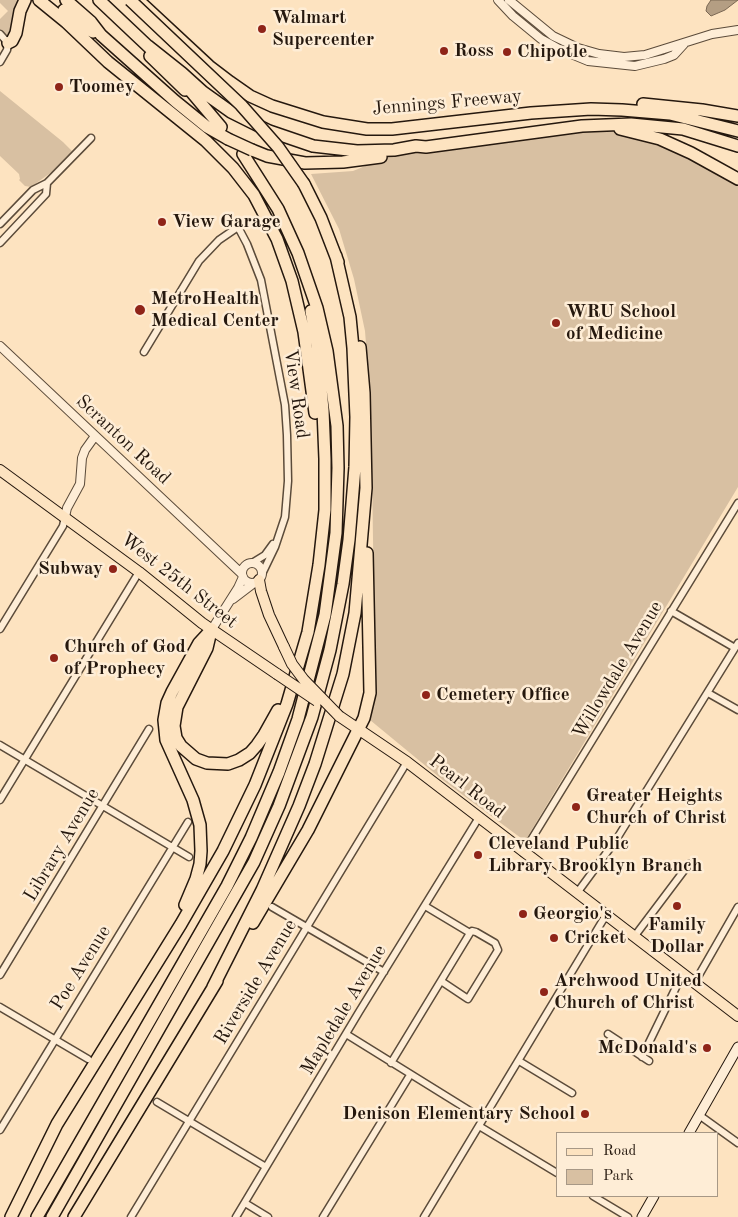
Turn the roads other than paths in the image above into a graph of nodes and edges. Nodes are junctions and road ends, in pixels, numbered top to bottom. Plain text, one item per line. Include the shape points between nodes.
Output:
1 (18, 0) edge
2 (25, 0) edge
3 (39, 0) edge
4 (48, 0) edge
5 (66, 0) edge
6 (90, 0) edge
7 (99, 0) edge
8 (130, 0) edge
9 (138, 0) edge
10 (498, 0) edge
11 (509, 0) edge
12 (738, 30) edge
13 (0, 34) edge
14 (101, 35) junction
15 (8, 43) junction
16 (684, 44) junction
17 (148, 46) junction
18 (0, 62) edge
19 (198, 100) junction
20 (531, 113) junction
21 (738, 116) edge
22 (598, 125) junction
23 (221, 127) dead end
24 (738, 131) edge
25 (91, 138) dead end
26 (738, 146) edge
27 (426, 148) junction
28 (248, 152) junction
29 (738, 179) edge
30 (47, 183) junction
31 (0, 224) edge
32 (0, 243) edge
33 (298, 253) junction
34 (336, 256) junction
35 (0, 346) edge
36 (144, 352) dead end
37 (95, 436) junction
38 (0, 470) edge
39 (366, 488) junction
40 (738, 503) edge
41 (65, 517) junction
42 (277, 540) junction
43 (225, 557) junction
44 (250, 563) junction
45 (319, 564) junction
46 (139, 572) junction
47 (242, 576) junction
48 (258, 579) junction
49 (229, 602) junction
50 (671, 611) junction
51 (311, 614) junction
52 (0, 629) edge
53 (212, 629) junction
54 (736, 646) edge
55 (708, 693) junction
56 (738, 710) edge
57 (343, 718) junction
58 (149, 729) dead end
59 (360, 730) junction
60 (0, 745) edge
61 (24, 760) junction
62 (406, 762) junction
63 (0, 800) edge
64 (104, 806) junction
65 (478, 819) junction
66 (188, 822) dead end
67 (173, 847) junction
68 (523, 853) junction
69 (189, 857) dead end
70 (689, 864) dead end
71 (577, 893) junction
72 (425, 906) junction
73 (738, 906) edge
74 (272, 907) dead end
75 (606, 916) junction
76 (307, 927) junction
77 (470, 933) junction
78 (634, 937) junction
79 (384, 972) junction
80 (683, 973) junction
81 (0, 976) edge
82 (441, 981) junction
83 (695, 982) junction
84 (141, 987) junction
85 (213, 987) junction
86 (0, 1007) edge
87 (738, 1016) edge
88 (346, 1034) junction
89 (608, 1034) dead end
90 (54, 1040) junction
91 (738, 1047) edge
92 (642, 1056) junction
93 (88, 1059) dead end
94 (519, 1061) junction
95 (649, 1061) dead end
96 (391, 1063) junction
97 (410, 1075) junction
98 (572, 1093) dead end
99 (157, 1102) dead end
100 (700, 1115) junction
101 (483, 1119) junction
102 (189, 1121) junction
103 (479, 1126) junction
104 (0, 1130) edge
105 (690, 1132) edge
106 (738, 1143) edge
107 (266, 1167) junction
108 (556, 1173) edge
109 (595, 1197) edge
110 (653, 1197) edge
111 (245, 1203) junction
112 (426, 1216) edge
113 (11, 1217) edge
114 (37, 1217) edge
115 (52, 1217) edge
116 (74, 1217) edge
117 (131, 1217) edge
118 (236, 1217) edge
119 (268, 1217) edge
120 (323, 1217) edge
121 (628, 1217) edge
122 (642, 1217) edge

1 - 15 street
2 - 15 highway via 16,33
3 - 45 highway via 108,62 206,141 237,174 265,214 289,272 309,362 318,450
4 - 14 highway
5 - 14 highway
6 - 19 highway
7 - 17 highway
8 - 34 highway, bridge via 241,105 278,147 304,184
9 - 20 highway, Jennings Freeway via 209,66 250,96 308,119 345,126 392,129
10 - 16 street via 541,39 588,61 634,66 672,56
11 - 16 street via 553,36 600,54 646,55
12 - 16 street via 712,34
13 - 15 street
14 - 28 highway, bridge via 207,127
15 - 18 street
17 - 19 highway
17 - 27 highway, Jennings Freeway via 217,103 284,137 313,146 357,151
19 - 23 highway
20 - 21 highway via 618,103 667,105
20 - 24 highway, Jennings Freeway via 591,109 647,111 692,118
22 - 26 highway, Jennings Freeway via 668,127
22 - 27 highway, Jennings Freeway
22 - 29 highway via 660,139
25 - 30 street
27 - 28 highway via 324,163 305,163
28 - 33 highway
30 - 31 street via 33,190
30 - 32 street via 46,194
33 - 45 highway via 316,337 323,410 326,486
33 - 114 highway via 318,308 337,426 334,558 312,668 285,756 241,858
34 - 39 highway via 358,330 364,393
34 - 115 highway via 350,317 353,348 355,467 343,584 332,643 312,717 279,806 250,869
35 - 37 street, Scranton Road
36 - 42 street, View Road via 198,261 238,227 261,280 285,405 288,503
37 - 41 street via 82,458 80,484
37 - 43 street, Scranton Road
38 - 41 main road, West 25th Street
39 - 59 highway via 370,693
39 - 85 highway via 355,613 336,698 288,831
40 - 50 street, Willowdale Avenue
41 - 46 main road, West 25th Street
41 - 52 street via 63,526
42 - 44 street, View Road via 265,555
42 - 48 street, View Road
43 - 44 street, Scranton Road
43 - 47 street, Scranton Road
44 - 47 street
44 - 48 street via 260,567
45 - 51 highway
46 - 53 main road, West 25th Street
46 - 61 street
47 - 48 street via 247,582
47 - 49 street
48 - 49 street
48 - 57 main road, bridge via 269,615 292,664
49 - 53 street
50 - 54 street
50 - 68 street, Willowdale Avenue
51 - 53 highway via 294,671 264,736 250,753 239,760 216,765 188,753 176,738 174,726 176,707 207,648
51 - 84 highway via 287,704 255,785 209,876
53 - 57 main road, West 25th Street, bridge
53 - 84 highway via 199,643 172,692 164,720 166,740 198,813 200,864 185,905
54 - 55 street
55 - 56 street
55 - 71 street via 616,840
57 - 59 main road, Pearl Road
58 - 64 street, Library Avenue
59 - 62 main road, Pearl Road
59 - 85 highway via 308,830
60 - 61 street
61 - 63 street
61 - 64 street
62 - 65 main road, Pearl Road
62 - 76 street, Riverside Avenue
64 - 67 street
64 - 81 street, Library Avenue
65 - 68 main road, Pearl Road
65 - 72 street, Mapledale Avenue
66 - 67 street, Poe Avenue
67 - 69 street
67 - 90 street, Poe Avenue
68 - 71 main road, Pearl Road
70 - 78 street
71 - 75 main road, Pearl Road
72 - 77 street
72 - 79 street, Mapledale Avenue
73 - 83 street
74 - 76 street
75 - 78 main road, Pearl Road
75 - 94 street
76 - 79 street
76 - 102 street, Riverside Avenue
77 - 82 street
77 - 82 street via 476,932 496,943 498,950 468,999
78 - 80 main road, Pearl Road
79 - 88 street, Mapledale Avenue
80 - 83 main road, Pearl Road
80 - 92 street
82 - 96 street
83 - 87 main road, Pearl Road
84 - 113 highway via 57,1124
85 - 116 highway
86 - 90 street
88 - 96 street
88 - 107 street, Mapledale Avenue
89 - 92 street
90 - 93 street
90 - 104 street, Poe Avenue
91 - 100 main road
92 - 95 street
94 - 98 street
94 - 101 street
96 - 97 street
97 - 101 street
97 - 120 street
99 - 102 street
100 - 105 main road
100 - 106 street
101 - 103 street
102 - 107 street
102 - 117 street, Riverside Avenue
103 - 108 street
103 - 112 street
107 - 111 street, Mapledale Avenue
109 - 121 street
110 - 122 main road
111 - 118 street, Mapledale Avenue
111 - 119 street

